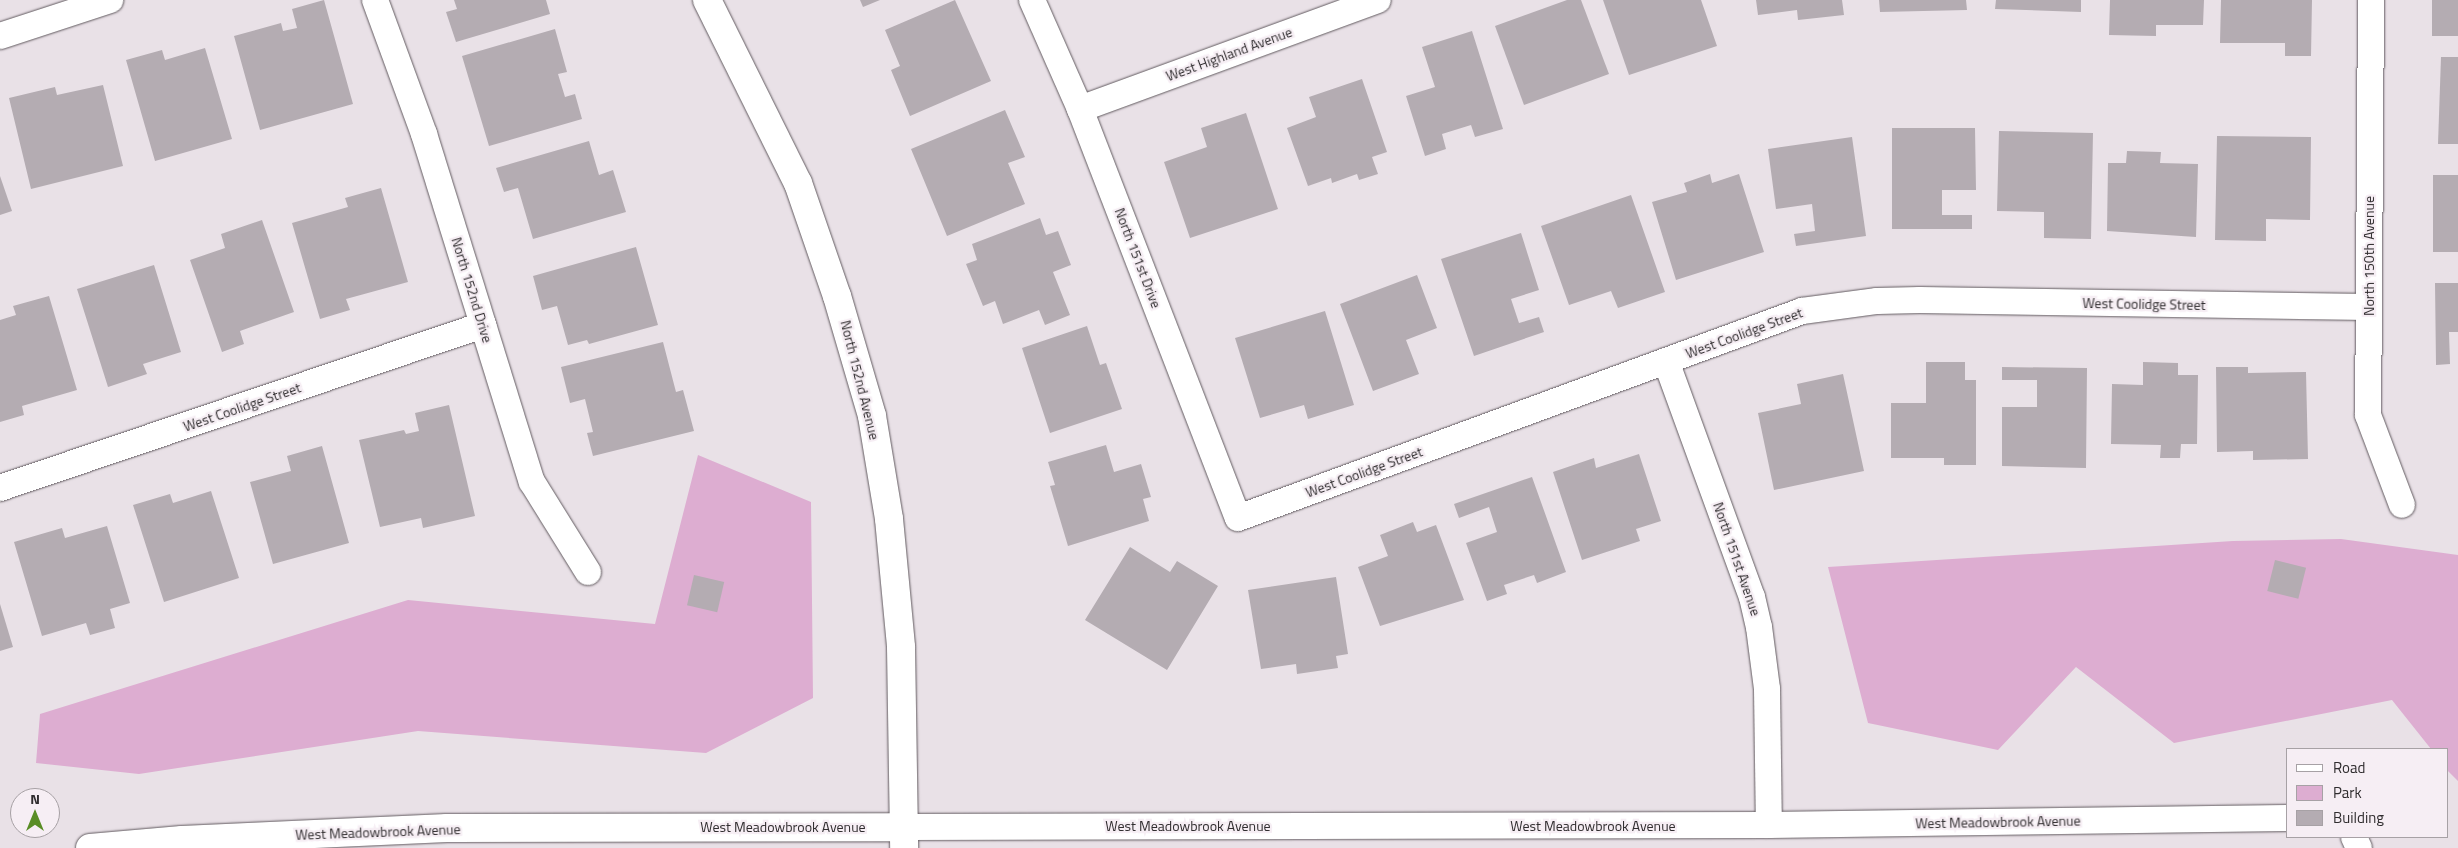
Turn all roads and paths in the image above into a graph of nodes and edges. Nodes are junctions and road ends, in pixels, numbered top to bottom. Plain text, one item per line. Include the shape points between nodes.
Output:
1 (110, 0) edge
2 (375, 0) edge
3 (707, 0) edge
4 (1032, 0) edge
5 (1378, 0) edge
6 (2371, 0) edge
7 (0, 36) edge
8 (1080, 109) junction
9 (2369, 308) junction
10 (483, 325) junction
11 (1666, 361) junction
12 (0, 488) edge
13 (2402, 506) dead end
14 (1238, 518) joint
15 (588, 572) dead end
16 (2286, 818) edge
17 (1769, 825) junction
18 (905, 837) edge
19 (101, 847) edge

1 - 7 street
2 - 10 street, North 152nd Drive via 424,134
3 - 18 street, North 152nd Avenue via 798,183 837,296 872,416 889,519 901,647
4 - 8 street, North 151st Drive
5 - 8 street, West Highland Avenue
6 - 9 street, North 150th Avenue
8 - 14 street, North 151st Drive
9 - 11 street, West Coolidge Street via 1877,301 1802,311
9 - 13 street, North 150th Avenue via 2368,415
10 - 12 street, West Coolidge Street
10 - 15 street, North 152nd Drive via 532,482
11 - 14 street, West Coolidge Street
11 - 17 street, North 151st Avenue via 1752,596 1759,627 1766,689
16 - 17 street, West Meadowbrook Avenue
17 - 18 street, West Meadowbrook Avenue
18 - 19 street, West Meadowbrook Avenue via 447,828

